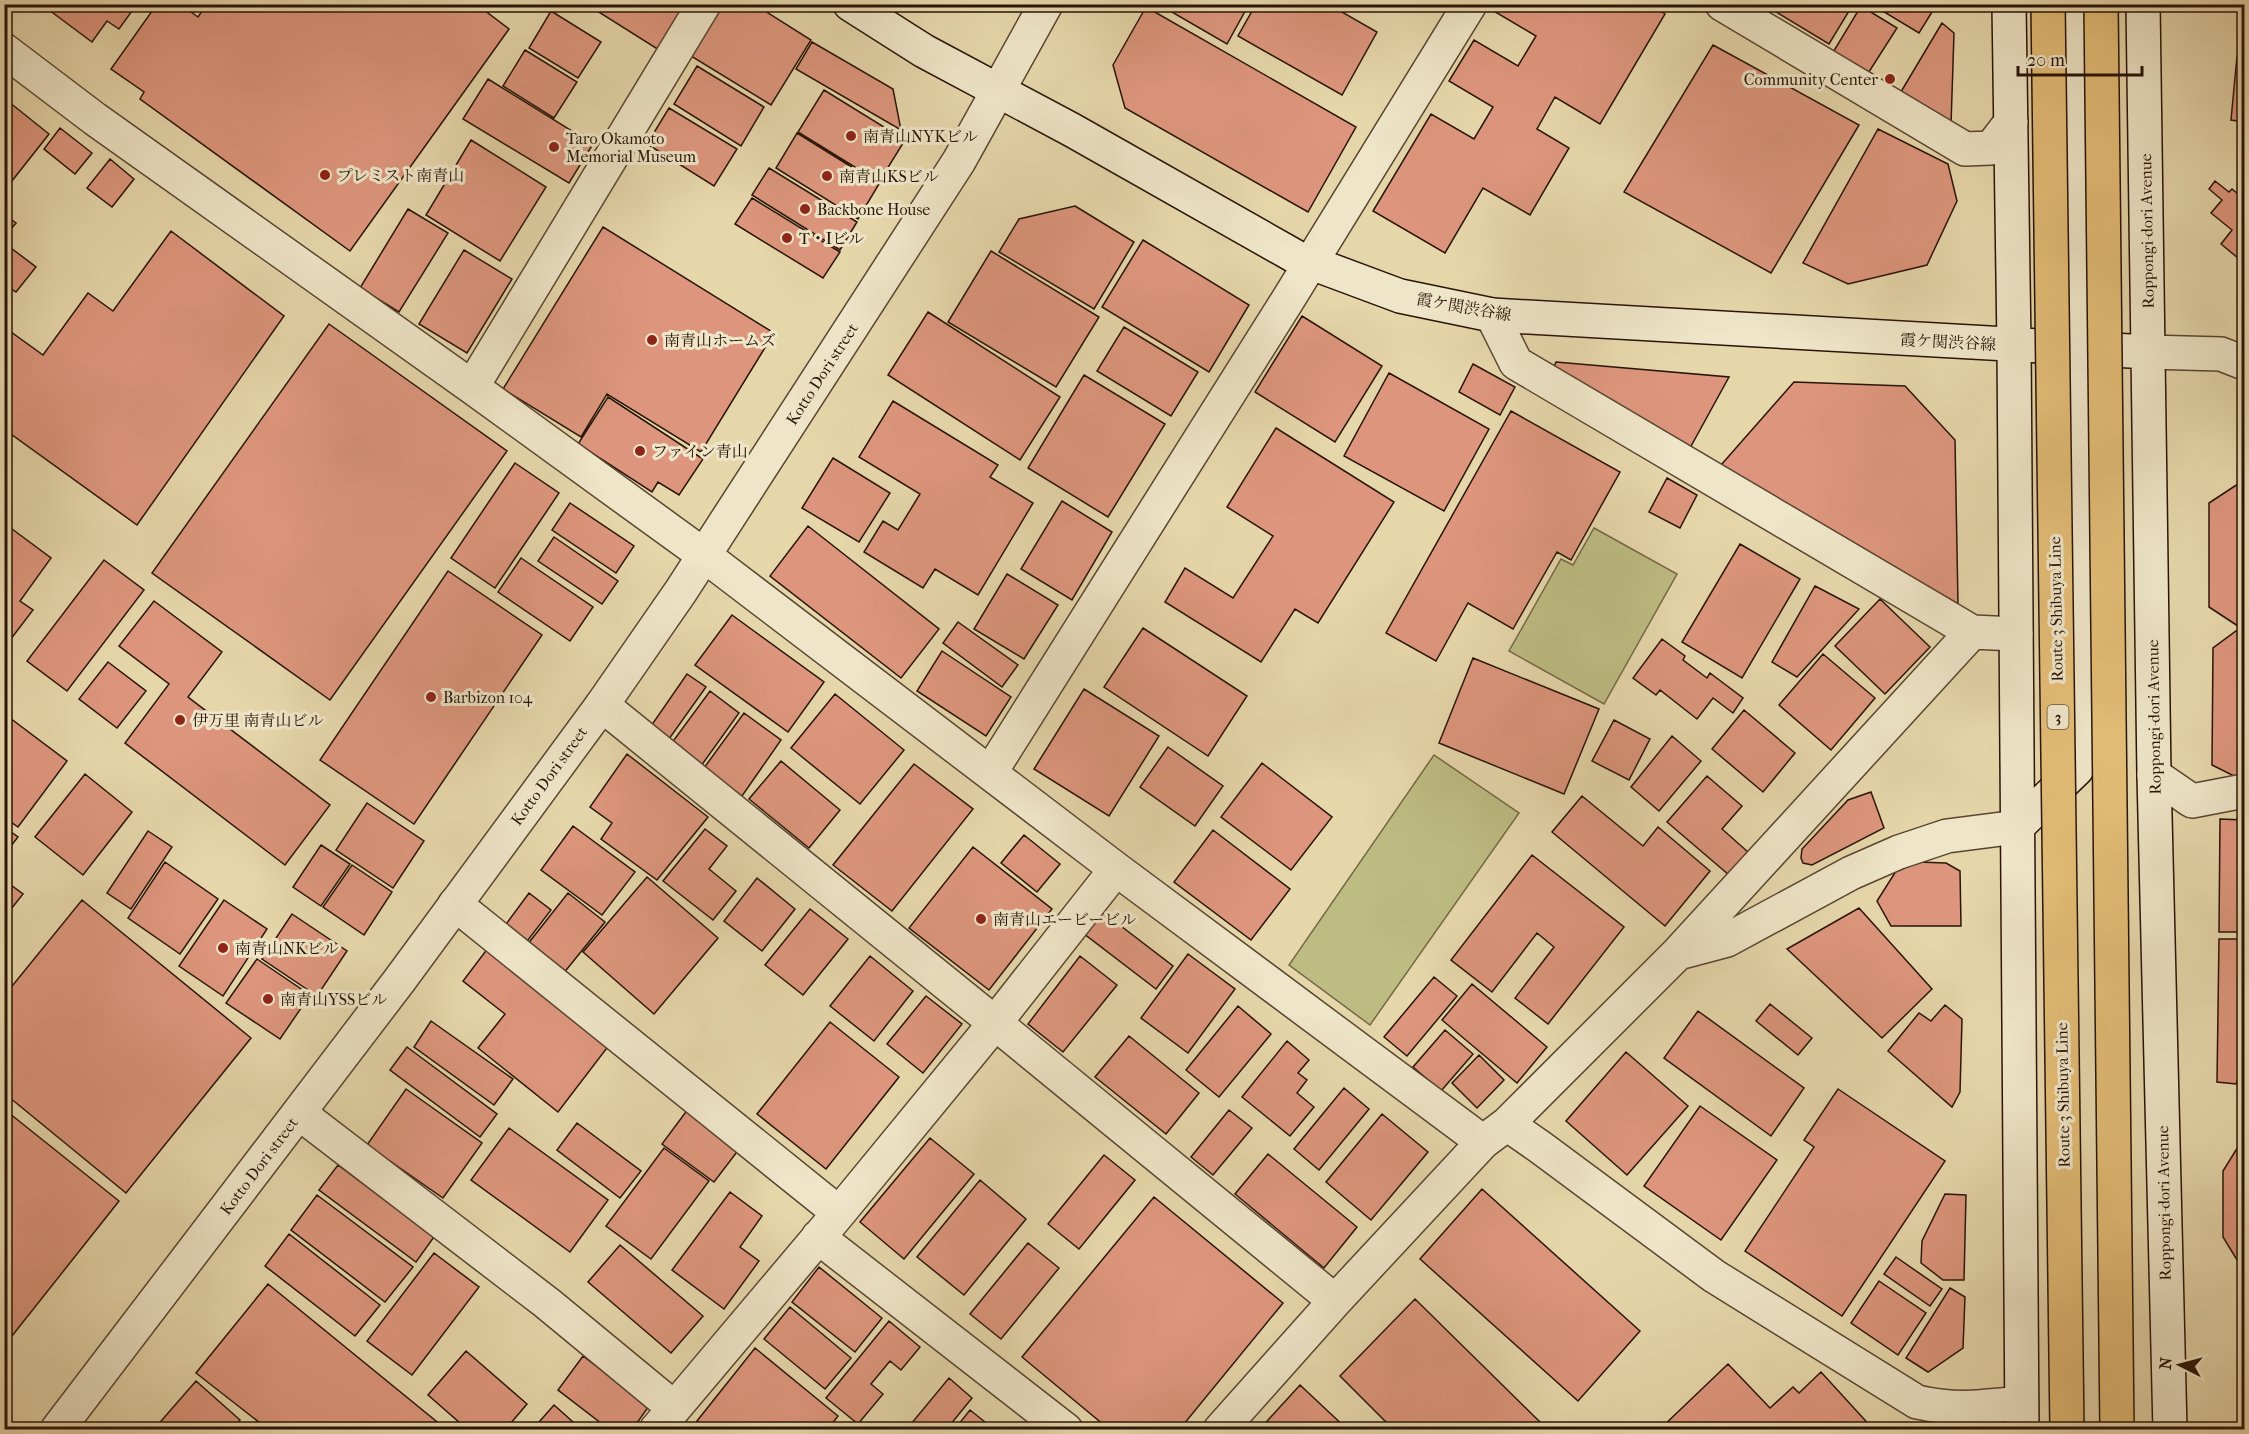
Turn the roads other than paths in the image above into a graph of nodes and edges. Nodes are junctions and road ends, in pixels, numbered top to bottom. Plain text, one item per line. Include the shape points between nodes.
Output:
1 (704, 4) edge
2 (850, 4) edge
3 (1046, 4) edge
4 (1470, 4) edge
5 (2008, 4) edge
6 (2048, 4) edge
7 (2071, 4) edge
8 (2087, 4) edge
9 (2101, 4) edge
10 (2143, 4) edge
11 (1736, 8) edge
12 (4, 50) edge
13 (999, 93) junction
14 (2011, 122) junction
15 (1311, 262) junction
16 (1491, 315) junction
17 (2014, 346) junction
18 (2075, 348) junction
19 (2148, 352) junction
20 (2237, 353) edge
21 (472, 387) junction
22 (705, 556) junction
23 (1972, 632) junction
24 (2016, 634) junction
25 (602, 705) junction
26 (990, 773) junction
27 (2154, 775) junction
28 (2244, 792) edge
29 (2017, 827) junction
30 (1116, 869) junction
31 (455, 904) junction
32 (1678, 953) junction
33 (995, 1023) junction
34 (299, 1113) junction
35 (1495, 1133) junction
36 (829, 1225) junction
37 (1335, 1301) junction
38 (2021, 1416) edge
39 (665, 1418) edge
40 (57, 1430) edge
41 (1066, 1430) edge
42 (1220, 1430) edge
43 (2067, 1430) edge
44 (2117, 1430) edge
45 (2170, 1430) edge

1 - 21 street
2 - 13 street, 霞ケ関渋谷線
3 - 13 street
4 - 15 street
5 - 14 street
6 - 43 highway, Route 3 Shibuya Line / 3, bridge
7 - 18 street
8 - 18 street via 2091,285
9 - 44 highway, bridge
10 - 19 street, Roppongi-dori Avenue
11 - 14 street via 1965,150 1990,148
12 - 21 street via 94,119
13 - 15 street, 霞ケ関渋谷線
13 - 22 street, Kotto Dori street
14 - 17 street
15 - 16 street, 霞ケ関渋谷線 via 1400,296
15 - 26 street
16 - 17 street, 霞ケ関渋谷線
16 - 23 street via 1516,363
17 - 18 street, 霞ケ関渋谷線
17 - 24 street
18 - 19 street, 霞ケ関渋谷線
18 - 29 street via 2077,769
19 - 20 street, 霞ケ関渋谷線
19 - 27 street, Roppongi-dori Avenue
21 - 22 street
22 - 25 street, Kotto Dori street
22 - 26 street
23 - 24 street
23 - 32 street
24 - 29 street
25 - 31 street, Kotto Dori street
25 - 33 street
26 - 30 street
27 - 28 street via 2192,801
27 - 45 street, Roppongi-dori Avenue
29 - 32 street via 1947,836 1899,852 1851,873 1727,940
29 - 38 street
30 - 33 street
30 - 35 street
31 - 34 street, Kotto Dori street
31 - 36 street
32 - 35 street
33 - 36 street
33 - 37 street
34 - 39 street via 547,1303
34 - 40 street, Kotto Dori street
35 - 37 street
35 - 38 street via 1540,1146 1714,1276 1917,1402
36 - 39 street
36 - 41 street
37 - 42 street

